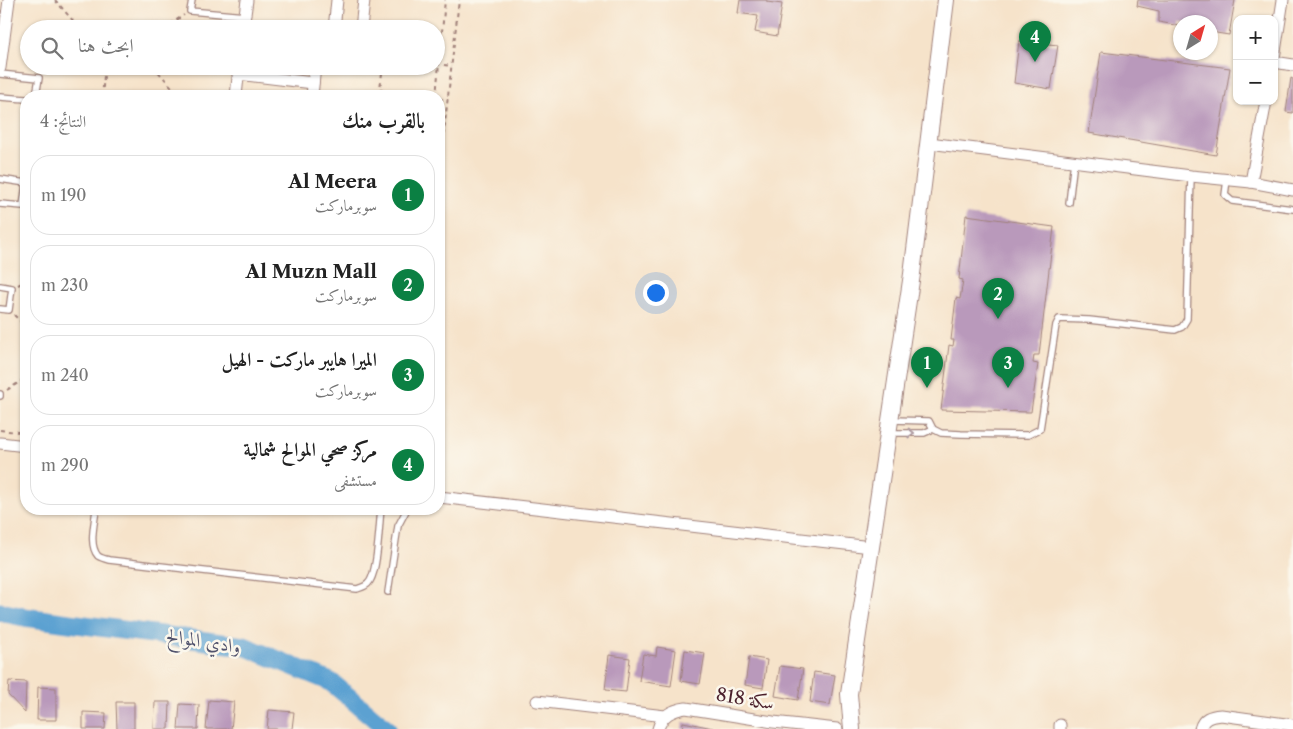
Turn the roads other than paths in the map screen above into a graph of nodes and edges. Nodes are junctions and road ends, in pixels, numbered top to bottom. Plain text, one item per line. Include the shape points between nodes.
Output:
1 (10, 0) edge
2 (192, 0) edge
3 (247, 0) edge
4 (337, 0) edge
5 (364, 0) edge
6 (946, 0) edge
7 (1283, 0) edge
8 (245, 16) junction
9 (245, 20) edge
10 (335, 20) edge
11 (362, 20) edge
12 (1278, 33) edge
13 (1278, 61) edge
14 (1293, 64) edge
15 (0, 68) edge
16 (0, 74) edge
17 (238, 75) edge
18 (267, 75) edge
19 (314, 75) edge
20 (313, 83) junction
21 (37, 90) edge
22 (236, 90) edge
23 (312, 90) edge
24 (0, 97) edge
25 (20, 99) edge
26 (1265, 105) edge
27 (929, 143) junction
28 (1074, 161) junction
29 (1191, 176) junction
30 (0, 179) edge
31 (1227, 180) junction
32 (20, 182) edge
33 (1251, 182) junction
34 (1293, 190) edge
35 (1069, 203) dead end
36 (0, 204) edge
37 (20, 206) edge
38 (1293, 209) edge
39 (0, 286) edge
40 (0, 309) edge
41 (889, 426) junction
42 (933, 429) junction
43 (0, 443) edge
44 (20, 445) edge
45 (445, 498) edge
46 (95, 515) edge
47 (380, 515) edge
48 (404, 515) edge
49 (871, 547) junction
50 (388, 592) dead end
51 (538, 701) dead end
52 (665, 716) junction
53 (1293, 725) edge
54 (658, 729) edge
55 (837, 729) edge
56 (852, 729) edge
57 (1200, 729) edge

1 - 15 street
2 - 8 lane via 190,11
3 - 8 street
4 - 10 street
5 - 11 street
6 - 27 street
7 - 12 street
8 - 9 street
13 - 14 street
16 - 21 lane via 39,78
17 - 22 street
18 - 20 street
19 - 20 street
20 - 23 street
24 - 25 lane
26 - 33 street
27 - 28 street
27 - 41 street
28 - 29 street
28 - 35 lane
29 - 31 street
29 - 42 lane via 1187,319 1182,327 1175,330 1059,319 1040,429 1028,435 941,433
30 - 32 lane
31 - 33 street
31 - 38 lane via 1224,195 1232,201
33 - 34 street
36 - 37 lane
39 - 40 lane via 12,288 9,310
41 -> 42 lane via 924,433
41 - 42 lane via 912,420 929,421
41 - 49 street
43 - 44 street
45 - 49 street
46 - 47 lane via 94,549 100,557 109,560 357,589 365,587 374,568
48 - 50 lane via 398,526
49 - 56 street via 849,694
51 - 52 street
52 - 54 street
52 - 55 street, سكة 818 via 686,708
53 - 57 street via 1221,715 1205,719

